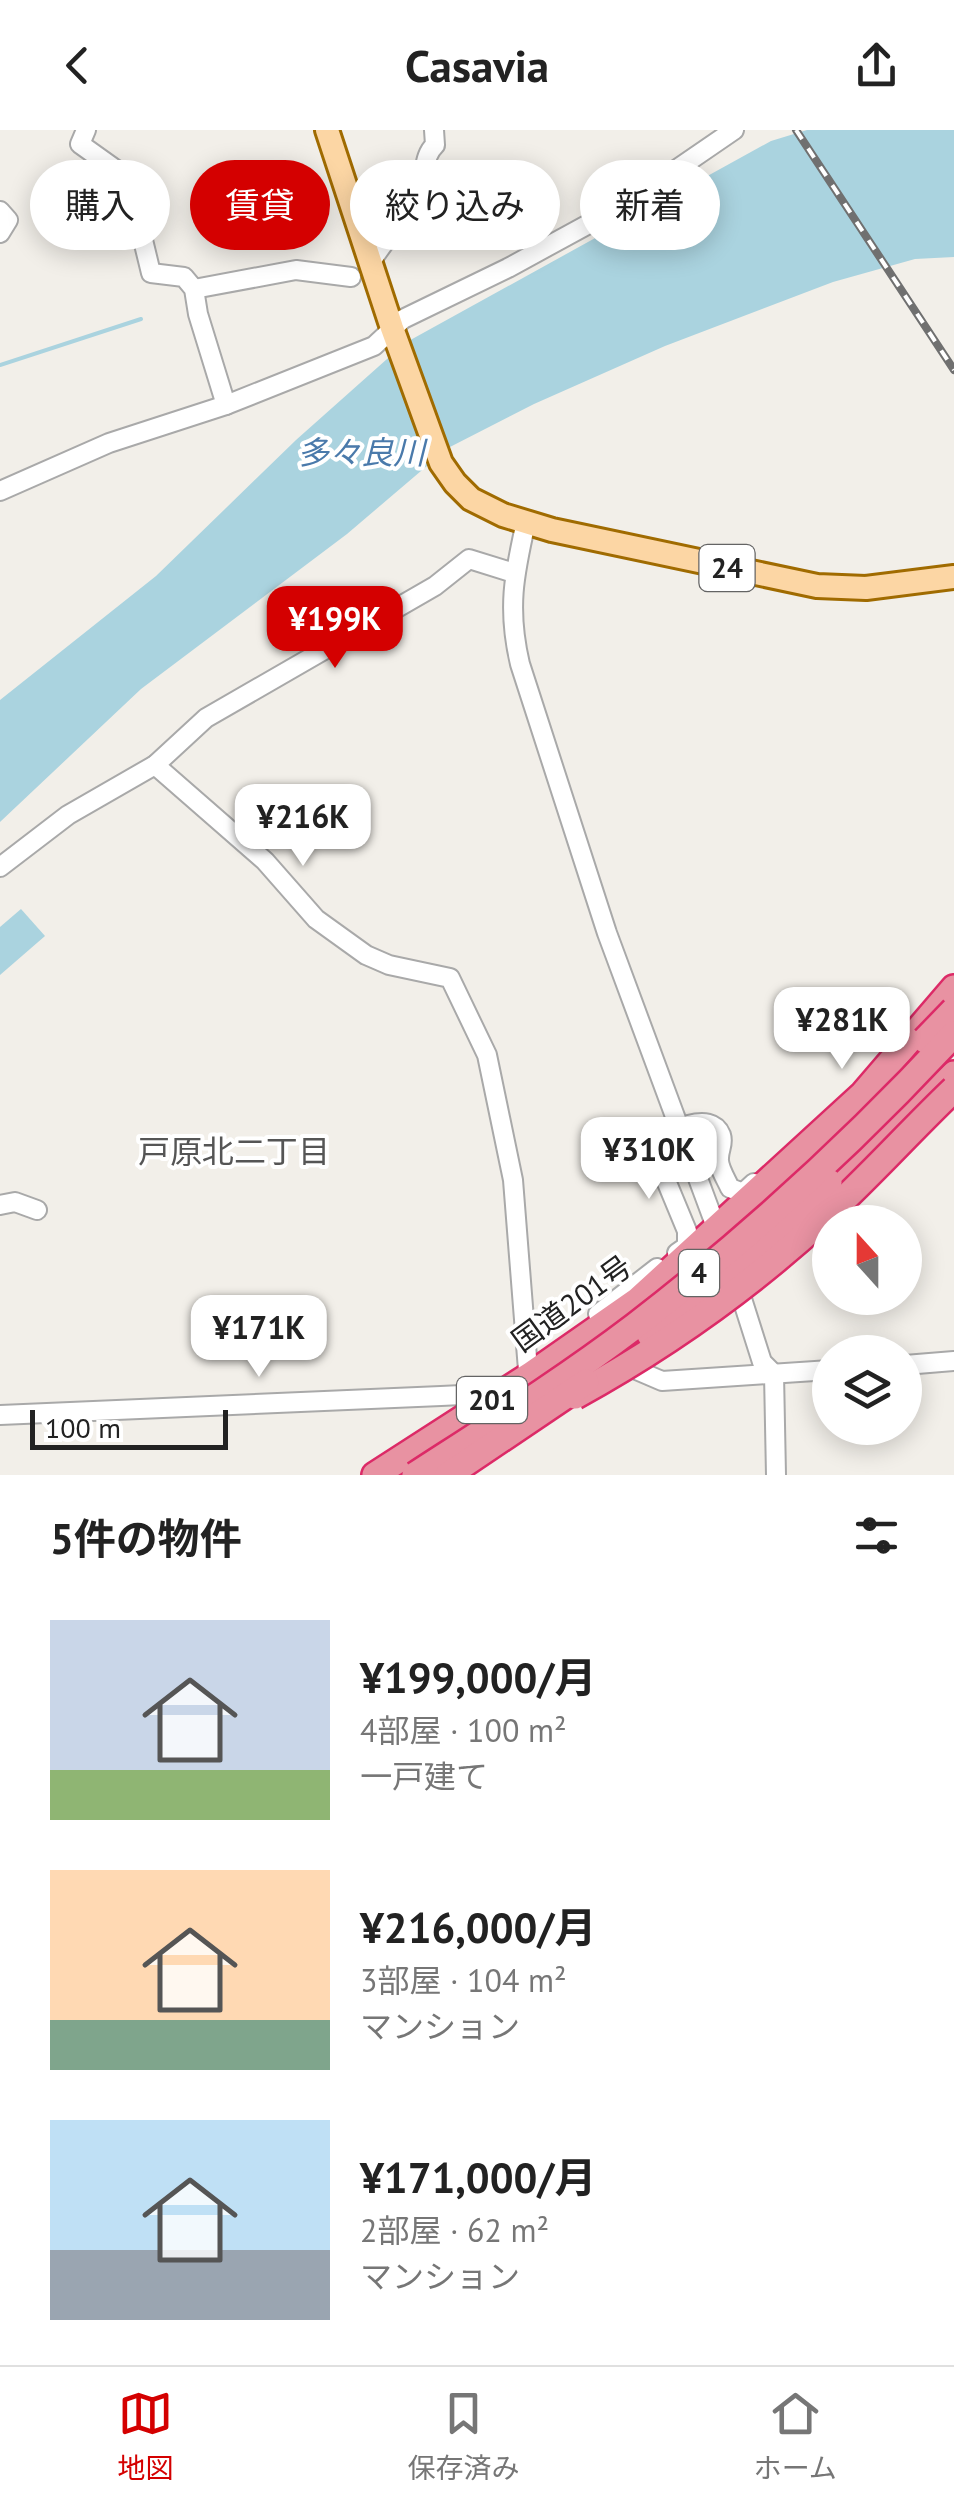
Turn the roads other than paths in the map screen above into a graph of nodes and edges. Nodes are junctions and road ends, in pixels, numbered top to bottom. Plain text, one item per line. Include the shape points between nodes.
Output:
1 (86, 130) edge
2 (327, 130) edge
3 (434, 130) edge
4 (734, 130) edge
5 (0, 211) edge
6 (0, 233) edge
7 (372, 260) junction
8 (351, 277) dead end
9 (194, 289) junction
10 (394, 333) junction
11 (226, 405) junction
12 (0, 492) edge
13 (526, 522) junction
14 (514, 573) junction
15 (954, 576) edge
16 (156, 765) junction
17 (0, 866) edge
18 (954, 980) edge
19 (954, 988) edge
20 (954, 1010) edge
21 (954, 1034) edge
22 (954, 1060) edge
23 (954, 1074) edge
24 (954, 1089) edge
25 (680, 1129) junction
26 (0, 1204) edge
27 (37, 1210) dead end
28 (716, 1228) junction
29 (734, 1276) junction
30 (605, 1317) junction
31 (586, 1361) junction
32 (954, 1361) edge
33 (922, 1364) edge
34 (628, 1369) junction
35 (528, 1370) junction
36 (812, 1371) edge
37 (774, 1374) junction
38 (0, 1415) edge
39 (540, 1415) junction
40 (375, 1475) edge
41 (415, 1475) edge
42 (448, 1475) edge
43 (468, 1475) edge
44 (776, 1475) edge

1 - 9 street via 80,144 115,169 135,207 151,273 184,277
2 - 7 main road, 24
3 - 7 street via 422,180
4 - 10 street via 630,202
5 - 6 street via 8,220
7 - 10 main road, 24
8 - 9 street via 296,270
9 - 11 street
10 - 11 street
10 - 13 main road, 24 via 441,463 455,484 471,499
11 - 12 street via 110,443
13 - 14 street
13 - 15 main road, 24 via 817,586 866,588
14 - 16 street via 469,559 435,586 206,718
14 - 25 street via 512,624 520,664 607,933
16 - 17 street via 68,815
16 - 35 street via 265,861 316,919 353,946 389,965 450,978 486,1055 512,1180
18 - 25 street via 871,1079 743,1193 730,1188 718,1161 719,1130 700,1122
19 - 28 highway, 国道201号 / 201 via 863,1094
20 - 31 highway, bridge via 805,1161 584,1355
21 - 31 highway, 4, bridge via 810,1178
22 - 39 highway, bridge via 798,1213
23 - 29 highway, 201
24 - 39 highway, bridge via 770,1264 636,1363
25 - 28 street
25 - 30 street via 647,1150 648,1162 665,1178 687,1246
26 - 27 street
28 - 29 street
28 - 30 highway, 国道201号 / 201
29 - 34 highway, 201
29 - 37 street via 762,1362
30 - 34 street
30 - 35 street
30 - 40 highway, 国道201号 / 201
31 - 41 highway, 4, bridge
32 - 33 street
34 - 37 street via 662,1382
34 - 43 highway, 201
35 - 38 street via 482,1394
36 - 37 street
37 - 44 street
39 - 42 highway, bridge

